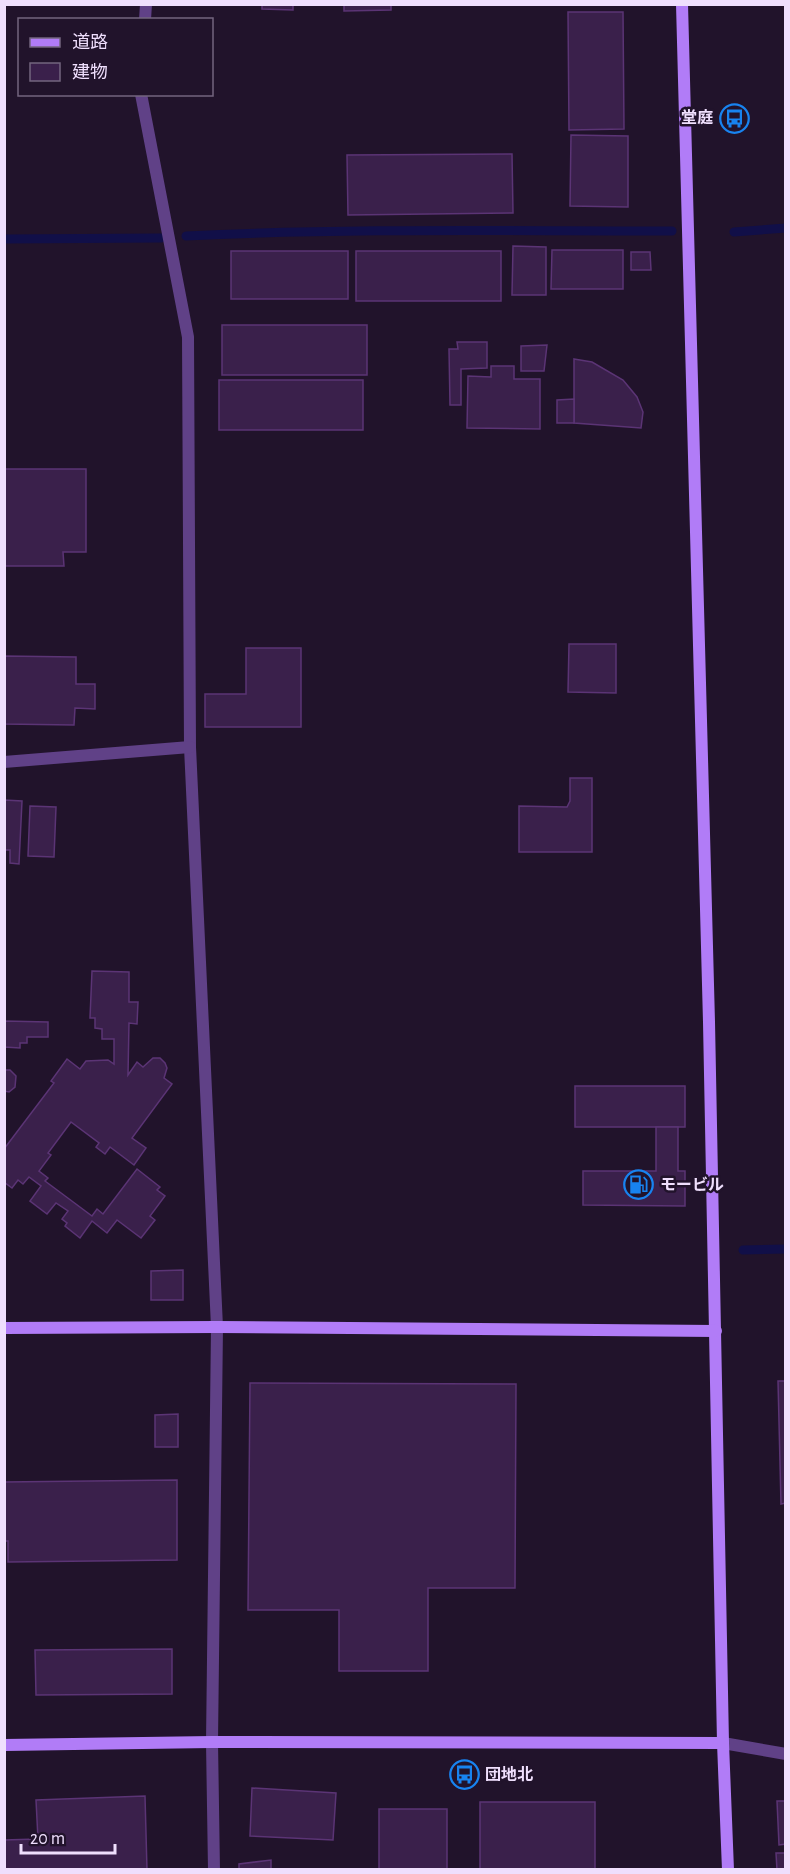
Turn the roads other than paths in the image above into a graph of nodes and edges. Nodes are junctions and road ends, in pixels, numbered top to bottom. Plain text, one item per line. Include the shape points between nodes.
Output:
1 (682, 4) edge
2 (141, 96) edge
3 (190, 747) junction
4 (4, 762) edge
5 (217, 1327) junction
6 (4, 1328) edge
7 (716, 1331) junction
8 (212, 1742) junction
9 (723, 1743) junction
10 (4, 1745) edge
11 (786, 1754) edge
12 (214, 1869) edge
13 (728, 1869) edge

1 - 7 street
2 - 3 street via 188,337
3 - 4 street
3 - 5 street
5 - 6 street
5 - 7 street
5 - 8 street
7 - 9 street
8 - 9 street
8 - 10 street
8 - 12 street
9 - 11 street
9 - 13 street

